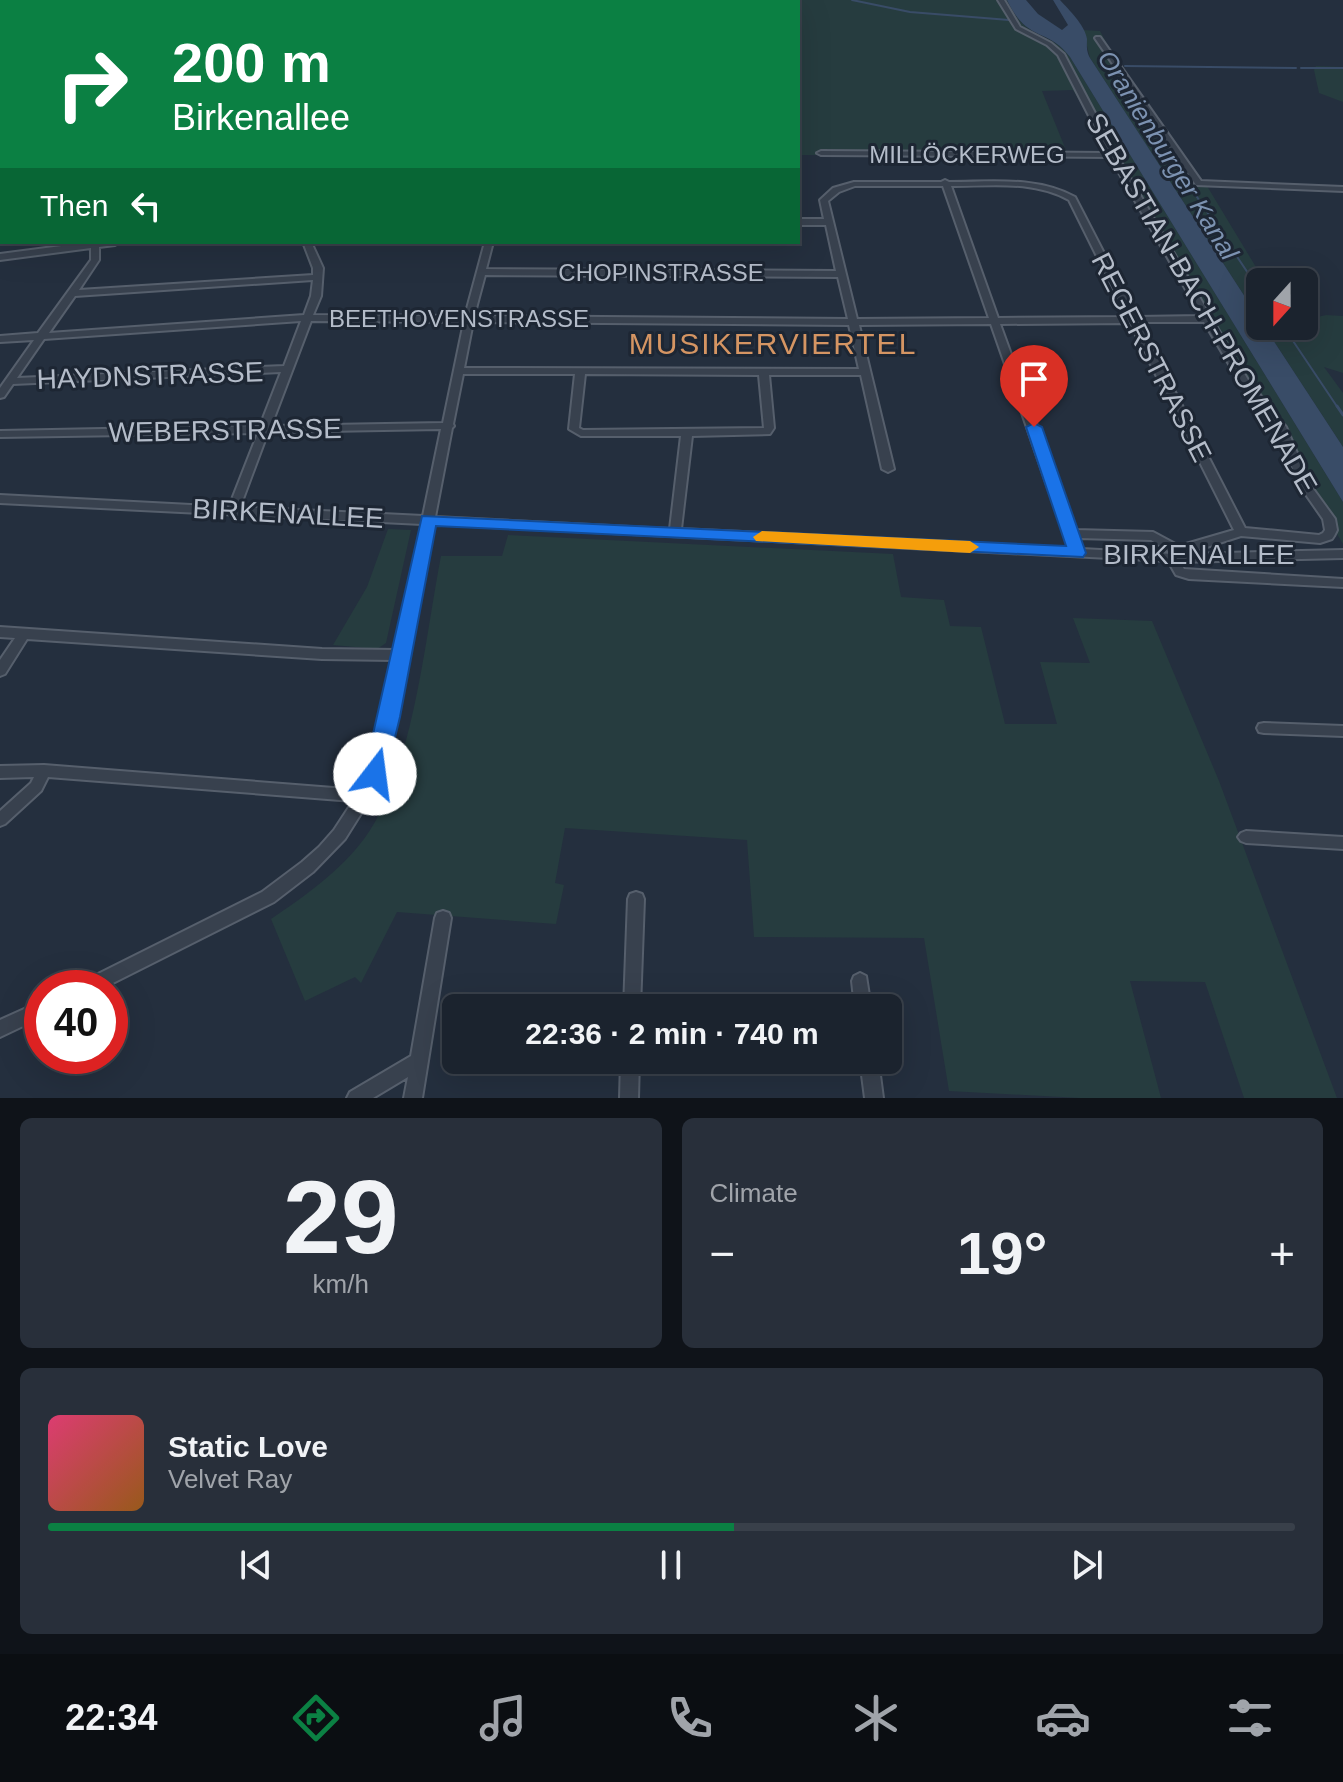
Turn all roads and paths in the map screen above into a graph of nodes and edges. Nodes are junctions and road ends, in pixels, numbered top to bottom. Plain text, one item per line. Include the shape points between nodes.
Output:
1 (1001, 0) edge
2 (1098, 38) dead end
3 (821, 153) dead end
4 (1113, 155) junction
5 (945, 182) junction
6 (1343, 189) edge
7 (800, 222) edge
8 (828, 222) junction
9 (95, 244) joint
10 (308, 244) edge
11 (489, 244) edge
12 (56, 246) edge
13 (0, 257) edge
14 (482, 272) junction
15 (840, 274) junction
16 (317, 277) junction
17 (74, 293) junction
18 (309, 318) junction
19 (469, 319) junction
20 (1207, 319) junction
21 (996, 320) junction
22 (1133, 321) junction
23 (852, 322) junction
24 (44, 335) junction
25 (0, 339) edge
26 (289, 369) junction
27 (459, 371) junction
28 (580, 372) junction
29 (863, 372) junction
30 (764, 373) junction
31 (11, 381) junction
32 (0, 395) edge
33 (449, 426) junction
34 (264, 429) junction
35 (687, 433) junction
36 (0, 434) edge
37 (888, 469) dead end
38 (0, 499) edge
39 (233, 510) junction
40 (429, 520) junction
41 (1241, 532) junction
42 (675, 533) junction
43 (1071, 534) junction
44 (1077, 553) junction
45 (1343, 554) edge
46 (1177, 555) junction
47 (1343, 583) edge
48 (0, 632) edge
49 (23, 635) junction
50 (402, 655) junction
51 (0, 671) edge
52 (1264, 728) dead end
53 (1343, 731) edge
54 (44, 771) junction
55 (0, 772) edge
56 (365, 796) junction
57 (0, 820) edge
58 (1246, 837) dead end
59 (1343, 843) edge
60 (636, 899) dead end
61 (443, 918) dead end
62 (123, 970) edge
63 (860, 981) dead end
64 (633, 994) edge
65 (861, 994) edge
66 (24, 1018) edge
67 (0, 1029) edge
68 (419, 1061) junction
69 (630, 1074) edge
70 (871, 1074) edge
71 (356, 1098) edge
72 (413, 1098) edge
73 (629, 1098) edge
74 (874, 1098) edge

1 - 4 street, SEBASTIAN-BACH-PROMENADE via 1018,28 1061,54
2 - 6 street via 1199,183
3 - 4 street, MILLÖCKERWEG
4 - 20 street, SEBASTIAN-BACH-PROMENADE
5 - 8 street via 854,184 836,190 824,200
5 - 21 street
5 - 22 street, REGERSTRASSE via 1032,184 1072,199
7 - 8 street
8 - 15 street
9 - 12 street
9 - 17 street via 95,260
10 - 16 street
11 - 14 street
12 - 13 street
14 - 15 street, CHOPINSTRASSE
14 - 19 street
15 - 23 street
16 - 17 street
16 - 18 street
17 - 24 street
18 - 19 street, BEETHOVENSTRASSE
18 - 24 street, BEETHOVENSTRASSE
18 - 26 street
19 - 23 street, BEETHOVENSTRASSE
19 - 27 street
20 - 22 street, BEETHOVENSTRASSE
20 - 41 street, SEBASTIAN-BACH-PROMENADE via 1244,381 1281,427 1331,530 1320,539
21 - 22 street, BEETHOVENSTRASSE
21 - 23 street, BEETHOVENSTRASSE
21 - 43 street
22 - 41 street, REGERSTRASSE
23 - 29 street
24 - 25 street, BEETHOVENSTRASSE
24 - 31 street
26 - 31 street, HAYDNSTRASSE
26 - 34 street
27 - 28 street
27 - 33 street
28 - 30 street
28 - 35 street via 574,429 581,433
29 - 30 street
29 - 37 street
30 - 35 street via 766,432
31 - 32 street
33 - 34 street, WEBERSTRASSE
33 - 40 street
34 - 36 street, WEBERSTRASSE
34 - 39 street
35 - 42 street
38 - 39 street, BIRKENALLEE
39 - 40 street, BIRKENALLEE
40 - 42 street, BIRKENALLEE
40 - 50 street
41 - 46 street, SEBASTIAN-BACH-PROMENADE
42 - 44 street, BIRKENALLEE
43 - 44 street
43 - 46 street via 1153,536
44 - 46 street, BIRKENALLEE
45 - 46 street, BIRKENALLEE
46 - 47 street via 1180,572 1189,575
48 - 49 street
49 - 50 street
49 - 51 street
50 - 56 street via 382,750
52 - 53 street
54 - 55 street
54 - 56 street
54 - 57 street via 36,787
56 - 62 street via 333,844 287,884
58 - 59 street
60 - 64 street
61 - 68 street
63 - 65 street
66 - 67 street
68 - 71 street
68 - 72 street
69 - 73 street
70 - 74 street

